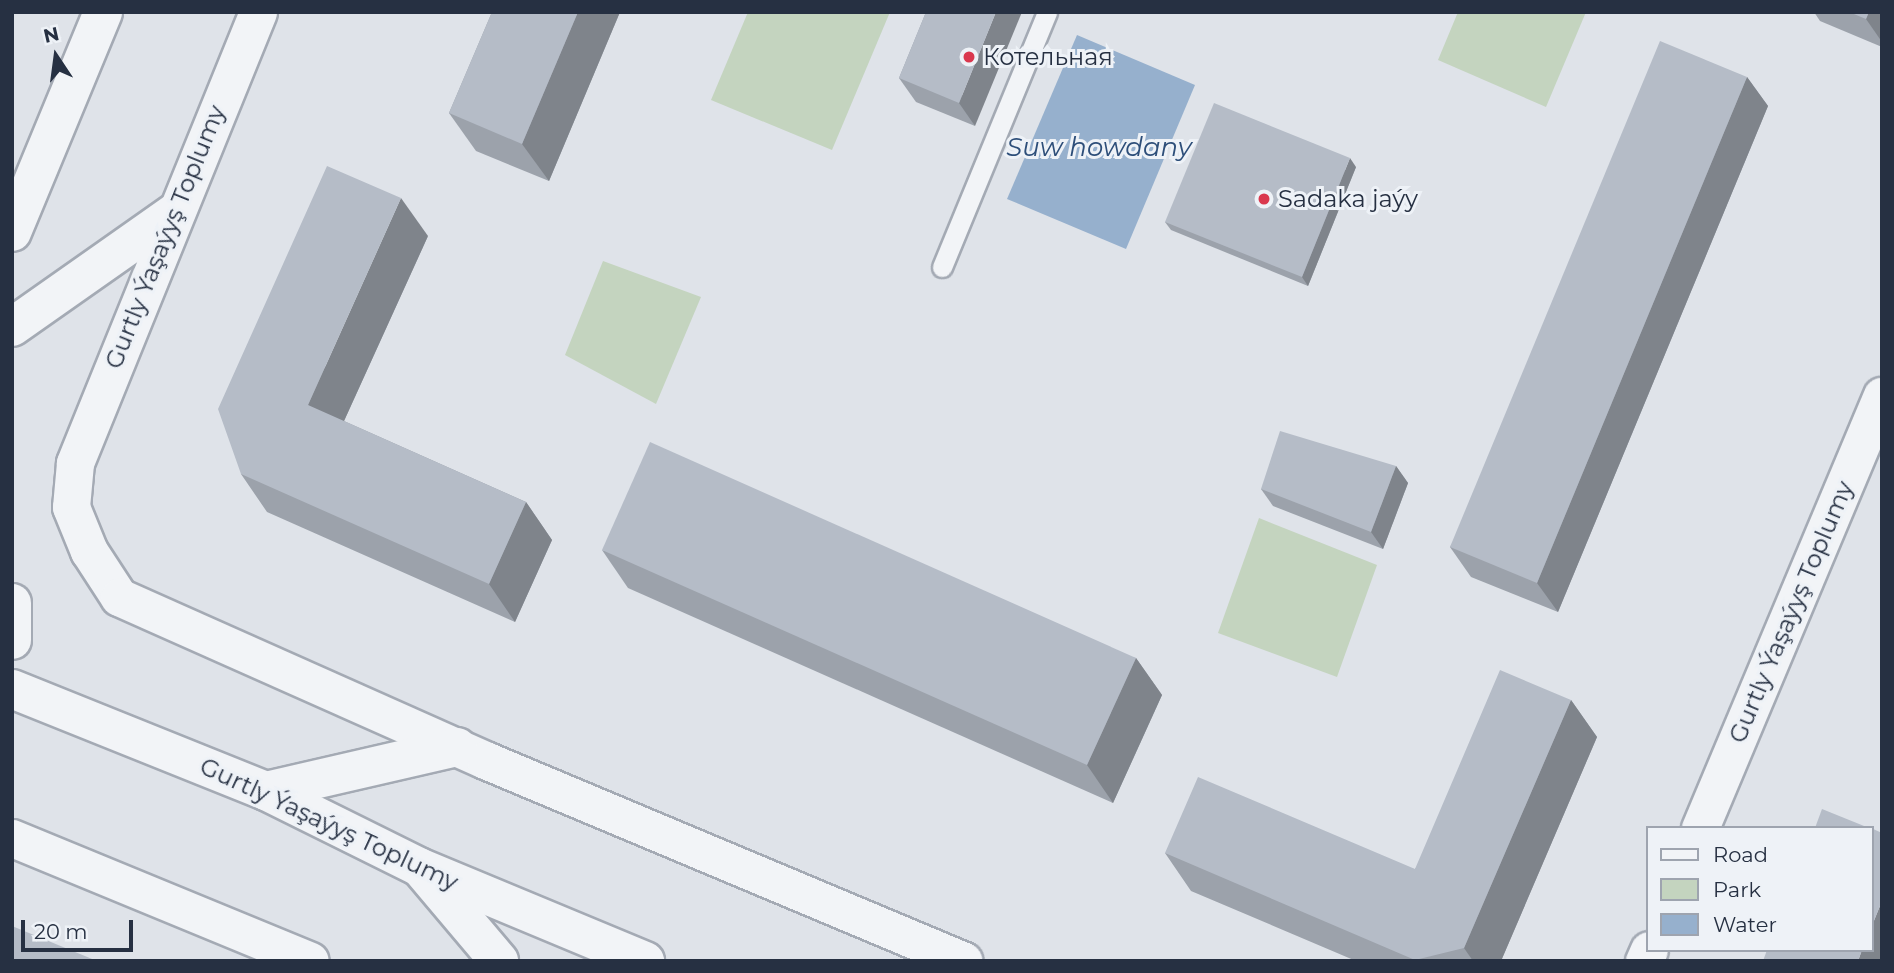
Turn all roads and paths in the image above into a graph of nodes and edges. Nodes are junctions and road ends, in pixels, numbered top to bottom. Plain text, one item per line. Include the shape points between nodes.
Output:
1 (103, 12) edge
2 (258, 12) edge
3 (1047, 12) edge
4 (174, 213) junction
5 (12, 232) edge
6 (942, 267) dead end
7 (12, 327) edge
8 (1882, 396) edge
9 (12, 603) edge
10 (12, 640) edge
11 (12, 689) edge
12 (457, 747) junction
13 (266, 791) junction
14 (1701, 826) edge
15 (12, 838) edge
16 (419, 867) junction
17 (310, 961) edge
18 (499, 961) edge
19 (645, 961) edge
20 (964, 961) edge

1 - 5 street
2 - 4 street, Gurtly Ýaşaýyş Toplumy
3 - 6 lane
4 - 7 street
4 - 12 street, Gurtly Ýaşaýyş Toplumy via 75,463 71,507 89,551 119,597
8 - 14 street, Gurtly Ýaşaýyş Toplumy
9 - 10 street
11 - 13 street, Gurtly Ýaşaýyş Toplumy
12 - 13 street
12 - 20 street, Gurtly Ýaşaýyş Toplumy
13 - 16 street, Gurtly Ýaşaýyş Toplumy
15 - 17 street
16 - 18 street
16 - 19 street, Gurtly Ýaşaýyş Toplumy

